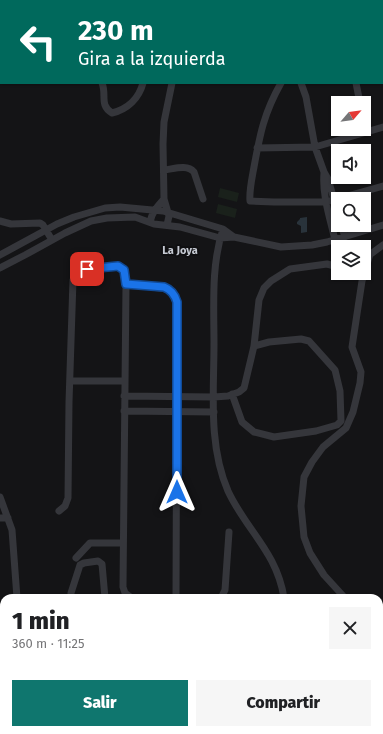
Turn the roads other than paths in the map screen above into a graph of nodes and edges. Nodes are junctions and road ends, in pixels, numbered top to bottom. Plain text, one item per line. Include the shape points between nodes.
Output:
1 (102, 84) edge
2 (143, 84) edge
3 (172, 84) edge
4 (280, 84) edge
5 (301, 84) edge
6 (356, 84) edge
7 (359, 96) edge
8 (383, 127) edge
9 (371, 129) edge
10 (347, 136) edge
11 (315, 147) junction
12 (257, 148) junction
13 (164, 170) junction
14 (324, 172) junction
15 (383, 186) edge
16 (332, 192) edge
17 (362, 192) edge
18 (164, 199) junction
19 (203, 200) dead end
20 (331, 201) edge
21 (326, 202) junction
22 (155, 209) junction
23 (168, 212) junction
24 (330, 217) joint
25 (0, 221) edge
26 (150, 222) junction
27 (167, 225) junction
28 (383, 225) edge
29 (223, 229) junction
30 (47, 230) junction
31 (343, 232) edge
32 (234, 237) junction
33 (345, 237) junction
34 (220, 238) junction
35 (52, 240) junction
36 (335, 240) joint
37 (331, 241) edge
38 (383, 245) edge
39 (371, 253) edge
40 (0, 255) edge
41 (331, 265) edge
42 (0, 268) edge
43 (362, 280) edge
44 (126, 284) junction
45 (254, 346) junction
46 (70, 381) junction
47 (124, 381) junction
48 (232, 394) junction
49 (124, 396) junction
50 (177, 397) junction
51 (214, 398) junction
52 (177, 411) junction
53 (124, 412) junction
54 (214, 412) junction
55 (0, 497) edge
56 (59, 511) dead end
57 (0, 518) edge
58 (8, 518) junction
59 (229, 532) dead end
60 (123, 543) junction
61 (76, 558) dead end
62 (17, 594) edge
63 (71, 594) edge
64 (105, 594) edge
65 (122, 594) edge
66 (176, 594) edge
67 (223, 594) edge
68 (283, 594) edge
69 (341, 594) edge

1 - 2 street via 104,105 112,113 129,105 137,97
3 - 13 street via 164,122
4 - 12 street via 266,113
5 - 11 street
6 - 7 street
8 - 9 street
10 - 11 street
11 - 12 street
11 - 14 street
12 - 21 street via 250,201
13 - 18 street
13 - 19 street via 185,167 192,170
14 - 16 street
14 - 21 street
15 - 17 street
18 - 22 street
18 - 23 street
20 - 21 street
21 - 24 street
22 - 23 street
22 - 26 street
22 - 30 street via 106,208 74,217
23 - 27 street
23 - 29 street
24 - 36 street
25 - 30 street via 11,224 40,223
26 - 27 street via 160,226
26 - 35 street via 134,217 107,218 91,221
27 - 34 street
28 - 33 street
29 - 32 street
29 - 34 street
30 - 35 street
30 - 40 street
31 - 33 street
32 - 34 street
32 - 37 street via 281,247 312,246
33 - 36 street
34 - 51 street via 215,294
35 - 42 street
38 - 39 street
41 - 45 street via 290,269 264,288 259,300
43 - 69 street via 352,347 361,372 353,412 346,428 323,447 312,462 304,477 301,506 304,537 310,553 324,575
44 - 46 street via 124,270 118,266 87,269 74,277
44 - 47 street
44 - 50 street via 168,288 175,297
45 - 48 street via 244,388
45 - 48 street via 269,342 309,341 335,370 340,391 341,421 316,431 274,437 254,432 242,422
46 - 47 street
46 - 56 street via 68,498 65,506
47 - 49 street
48 - 51 street
49 - 50 street
49 - 53 street
50 - 51 street
50 - 52 street
51 - 54 street
52 - 53 street
52 - 54 street
52 - 66 street
53 - 60 street
54 - 68 street via 217,455 226,484 234,503 270,556
55 - 58 street
57 - 58 street
58 - 62 street via 15,549
59 - 67 street
60 - 61 street via 90,543
60 - 65 street
63 - 64 street via 80,565 84,562 98,561 102,564

